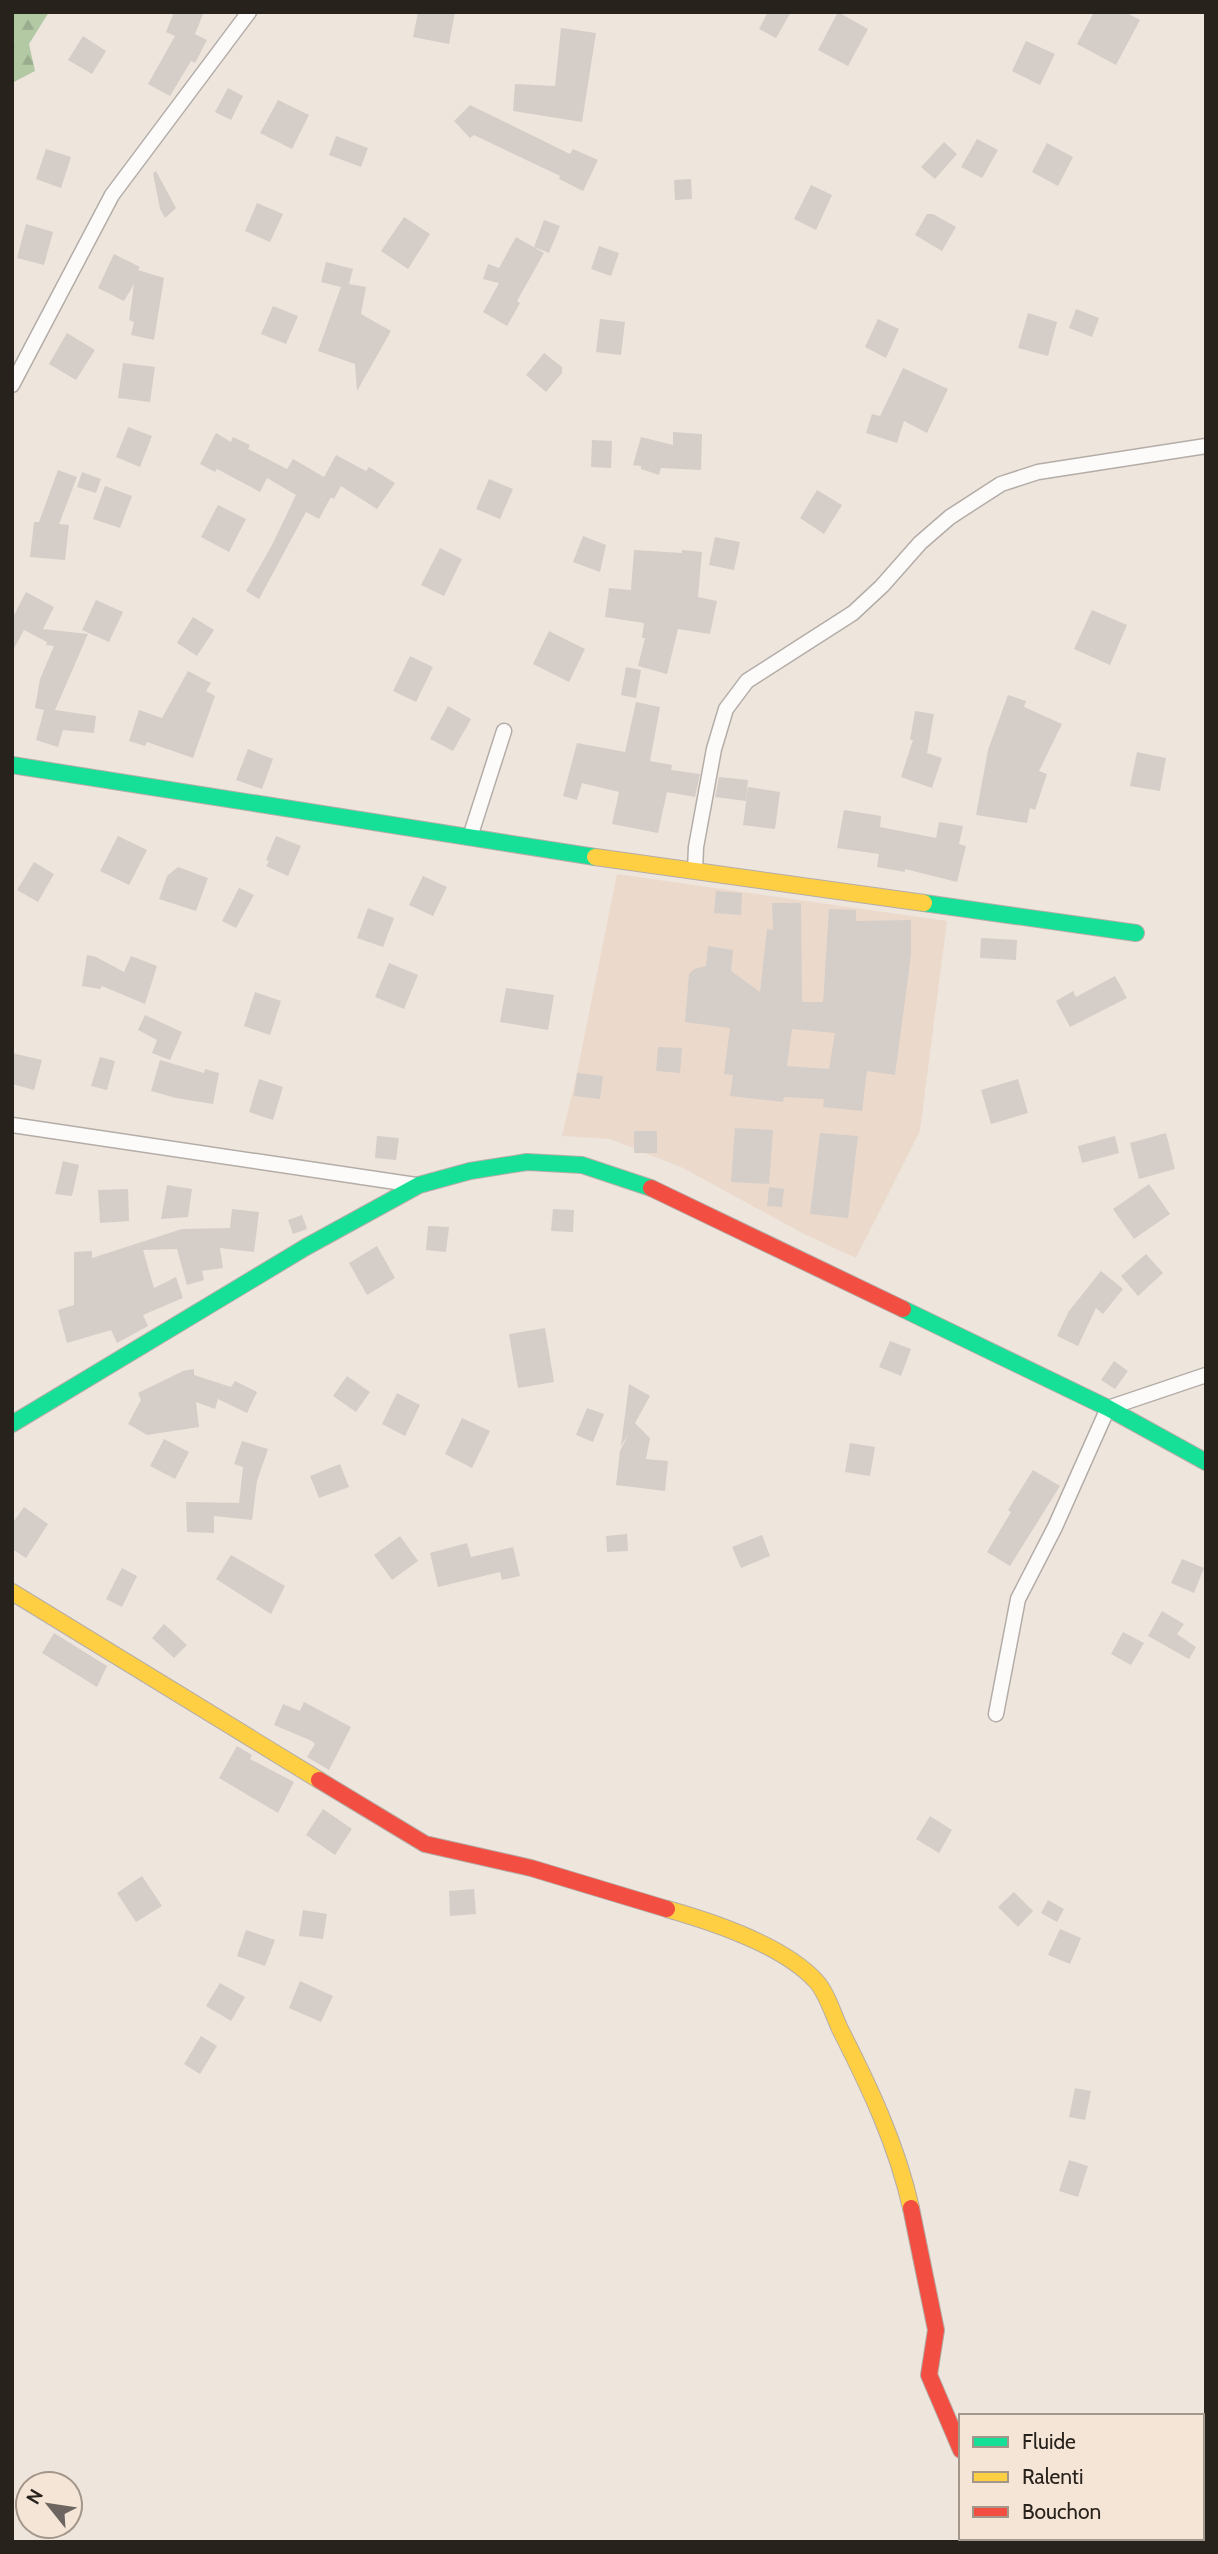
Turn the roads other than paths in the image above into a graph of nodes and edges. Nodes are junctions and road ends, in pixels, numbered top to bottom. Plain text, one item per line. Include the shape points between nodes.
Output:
1 (249, 12) edge
2 (12, 385) edge
3 (1206, 446) edge
4 (504, 731) dead end
5 (12, 765) edge
6 (470, 837) junction
7 (695, 871) junction
8 (1136, 933) dead end
9 (12, 1125) edge
10 (419, 1185) junction
11 (1206, 1375) edge
12 (1108, 1408) junction
13 (12, 1424) edge
14 (1206, 1462) edge
15 (12, 1592) edge
16 (996, 1714) dead end
17 (959, 2445) edge

1 - 2 street via 112,195
3 - 7 street via 1038,472 1001,484 920,543 853,613 747,681 726,709 714,750
4 - 6 street
5 - 6 street
6 - 7 street
7 - 8 street
9 - 10 street
10 - 12 street via 527,1161 582,1165 640,1184
10 - 13 street via 306,1247
11 - 12 street
12 - 14 street
12 - 16 street via 1018,1599
15 - 17 street via 425,1843 531,1868 699,1918 782,1953 817,1982 873,2095 904,2177 936,2330 929,2375

